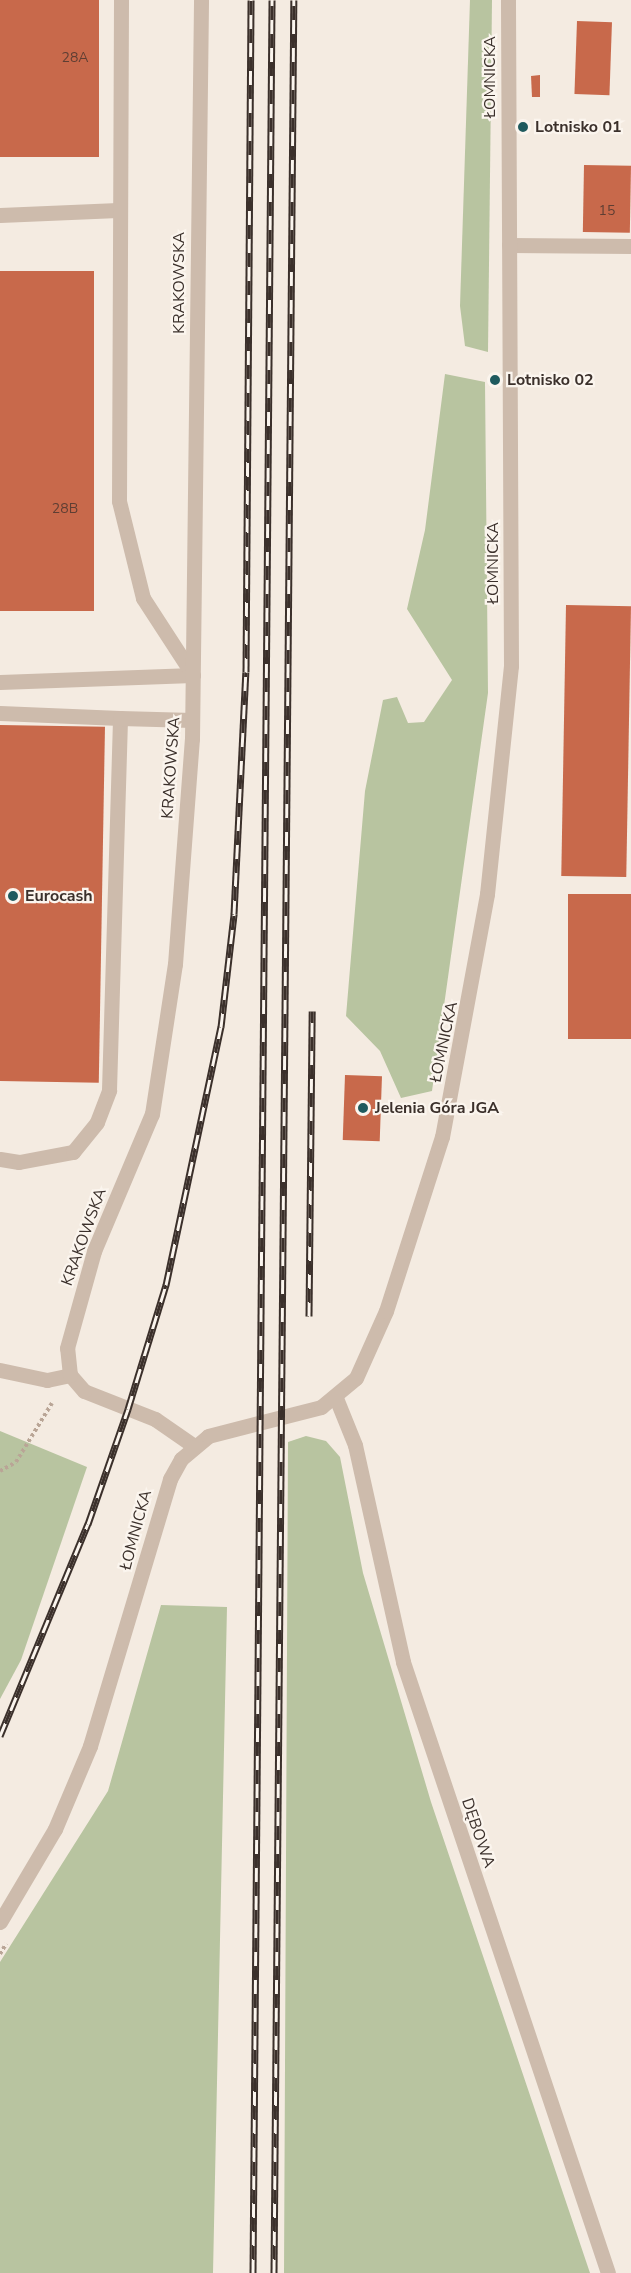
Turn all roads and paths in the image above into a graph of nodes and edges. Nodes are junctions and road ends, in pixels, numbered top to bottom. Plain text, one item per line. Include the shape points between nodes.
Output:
1 (121, 0) edge
2 (201, 0) edge
3 (508, 0) edge
4 (118, 210) junction
5 (0, 215) edge
6 (509, 245) junction
7 (631, 246) edge
8 (193, 675) junction
9 (0, 682) edge
10 (0, 713) edge
11 (120, 718) junction
12 (192, 720) junction
13 (0, 1159) edge
14 (0, 1370) edge
15 (70, 1375) junction
16 (336, 1398) junction
17 (194, 1446) junction
18 (0, 1471) edge
19 (0, 1922) edge
20 (608, 2273) edge

1 - 4 street
2 - 8 street, KRAKOWSKA
3 - 6 street, ŁOMNICKA
4 - 5 street
4 - 8 street via 119,501 143,598
6 - 7 street
6 - 16 street, ŁOMNICKA via 511,666 502,781 475,976 441,1137 406,1255 364,1365
8 - 9 street
8 - 12 street, KRAKOWSKA
10 - 11 street
11 - 12 street
11 - 13 street via 109,1090 97,1122 73,1152 19,1162
12 - 15 street, KRAKOWSKA via 162,1071 152,1114 94,1251 67,1348
14 - 15 street via 47,1380
15 - 17 street via 103,1403 155,1419
15 - 18 path via 16,1462
16 - 17 street, ŁOMNICKA via 306,1413 221,1430
16 - 20 street, DĘBOWA via 355,1445 407,1673
17 - 19 street, ŁOMNICKA via 181,1459 160,1503 138,1595 73,1789

